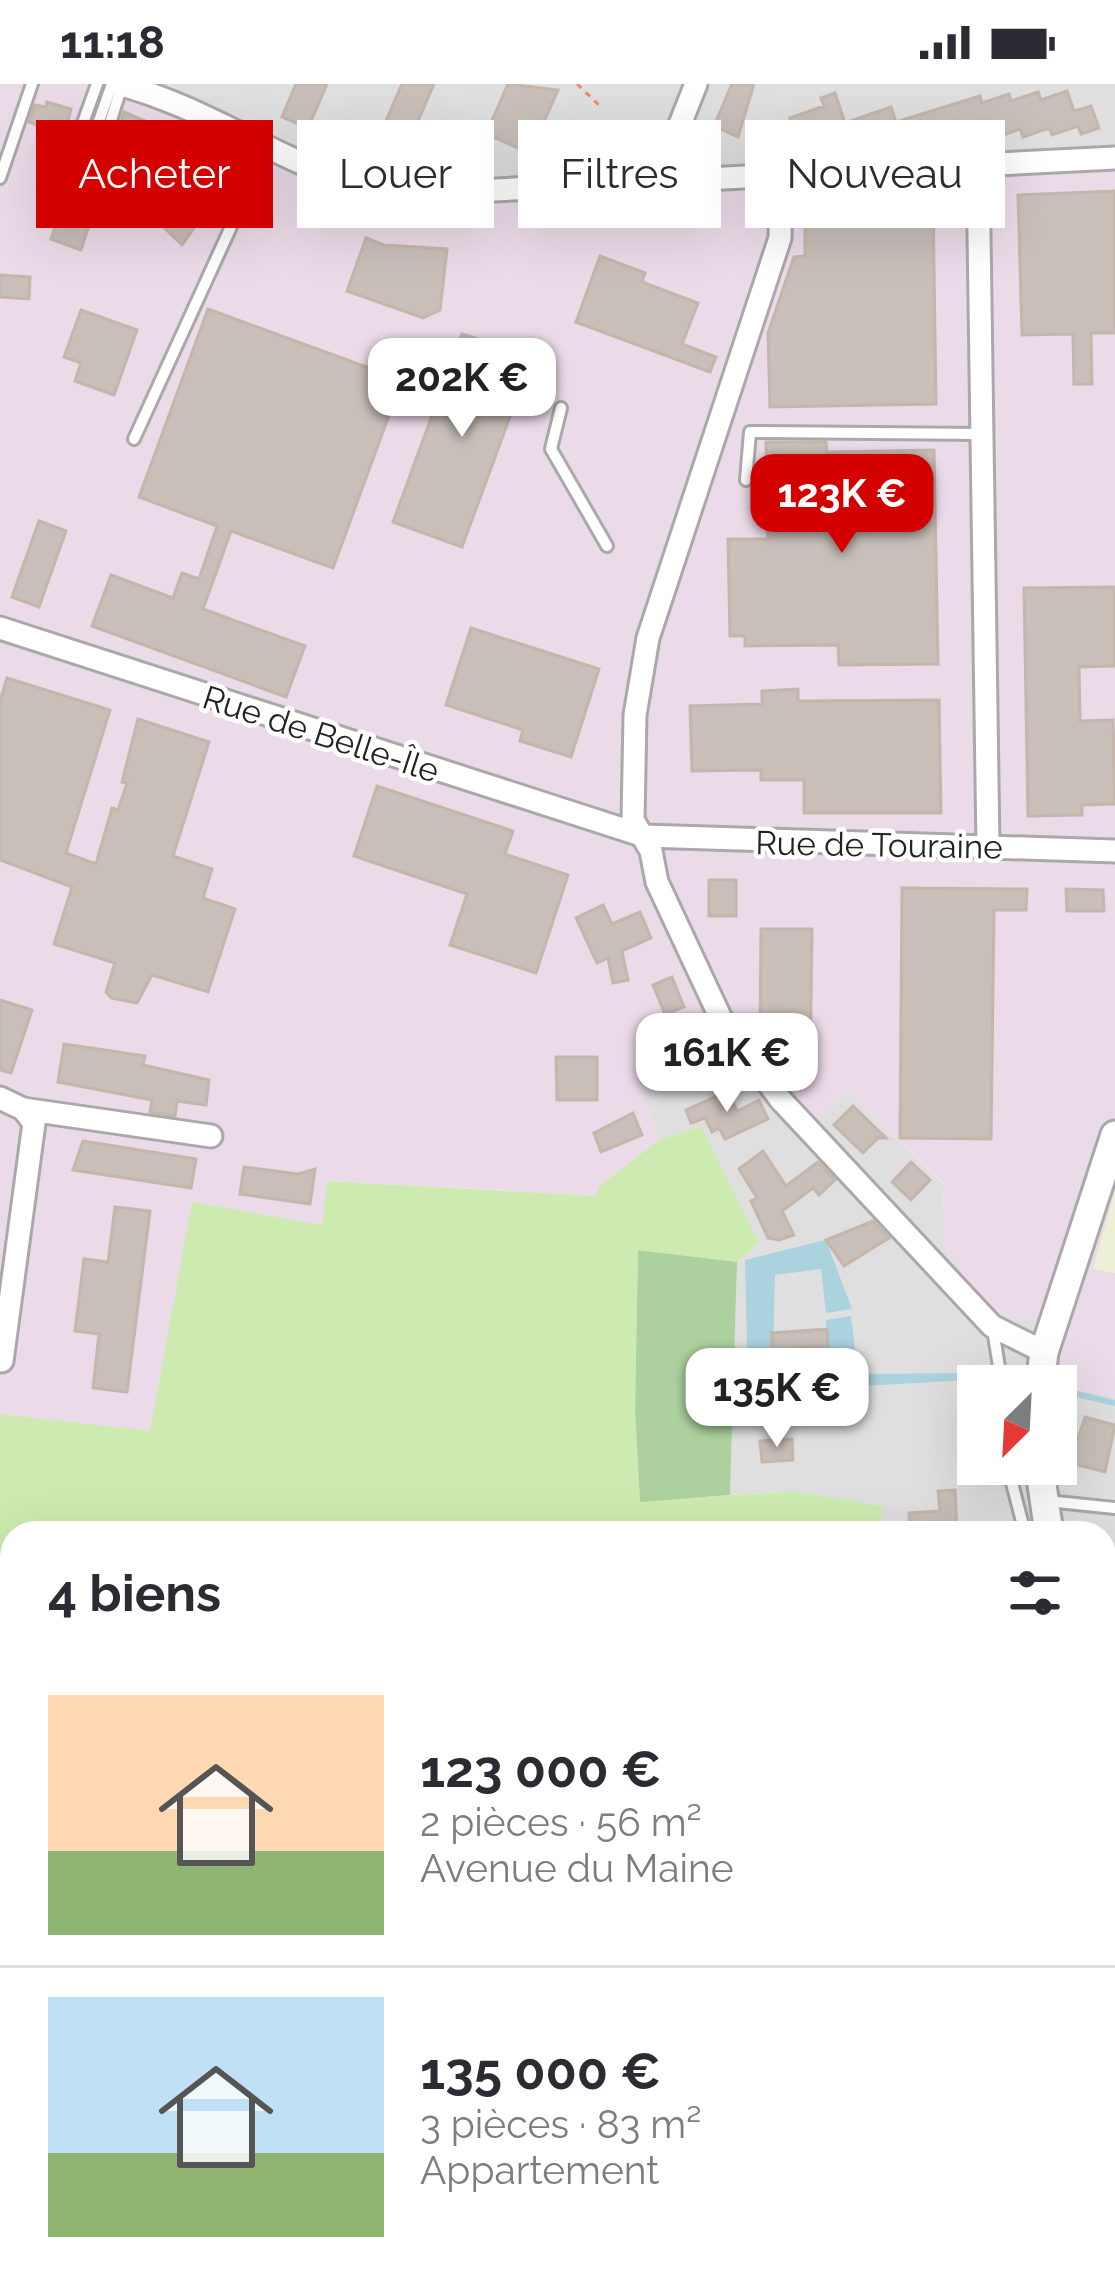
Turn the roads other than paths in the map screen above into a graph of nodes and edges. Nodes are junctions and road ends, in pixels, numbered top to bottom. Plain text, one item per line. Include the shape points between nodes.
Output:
1 (32, 84) edge
2 (97, 84) edge
3 (117, 84) edge
4 (696, 84) edge
5 (84, 120) edge
6 (103, 120) edge
7 (108, 120) edge
8 (214, 120) edge
9 (682, 120) edge
10 (273, 147) edge
11 (1115, 158) edge
12 (1005, 164) edge
13 (0, 178) edge
14 (518, 189) edge
15 (230, 228) edge
16 (780, 228) edge
17 (979, 228) edge
18 (561, 408) dead end
19 (982, 434) junction
20 (134, 439) dead end
21 (746, 480) dead end
22 (607, 547) dead end
23 (0, 628) edge
24 (644, 836) junction
25 (988, 848) junction
26 (1115, 851) edge
27 (0, 1098) edge
28 (23, 1109) junction
29 (1115, 1135) edge
30 (211, 1136) dead end
31 (12, 1199) edge
32 (992, 1326) junction
33 (1044, 1352) junction
34 (2, 1361) edge
35 (998, 1365) edge
36 (1042, 1365) edge
37 (1012, 1485) edge
38 (1042, 1485) edge
39 (1044, 1501) junction
40 (1115, 1508) edge
41 (1022, 1521) edge
42 (1046, 1521) edge

1 - 13 lane
2 - 5 lane
3 - 6 lane
3 - 7 lane
3 - 8 street
4 - 9 street
10 - 14 street via 397,195
11 - 12 street
15 - 20 lane
16 - 24 street via 649,638 634,740 633,820
17 - 19 street
18 - 22 lane via 551,449
19 - 21 lane via 750,432
19 - 25 street
23 - 24 street, Rue de Belle-Île
24 - 25 street, Rue de Touraine
24 - 32 street via 722,1021 780,1099
25 - 26 street, Rue de Touraine
27 - 28 street
28 - 30 street
28 - 31 street via 34,1123
29 - 33 street
31 - 34 street
32 - 33 street
32 - 35 lane
33 - 36 street
37 - 41 lane
38 - 39 street
39 - 40 lane
39 - 42 street

